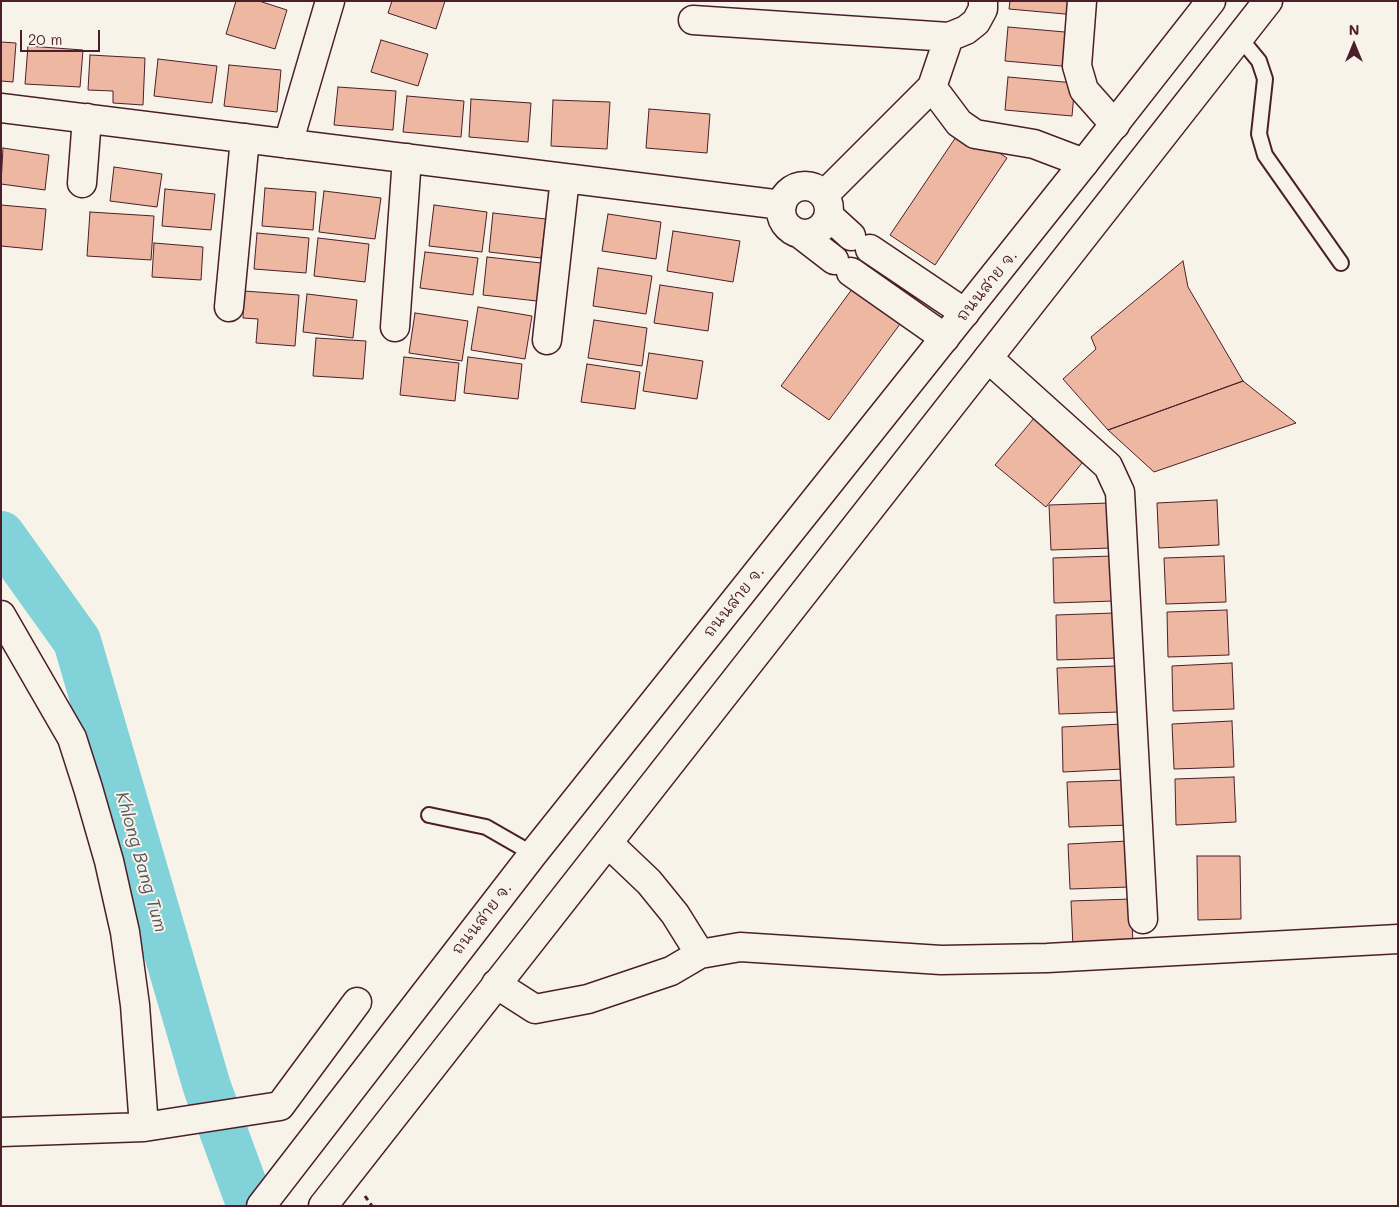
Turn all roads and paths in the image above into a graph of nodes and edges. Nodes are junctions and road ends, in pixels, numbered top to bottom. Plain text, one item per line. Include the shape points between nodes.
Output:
1 (330, 1) edge
2 (983, 1) edge
3 (1082, 1) edge
4 (1211, 1) edge
5 (1268, 1) edge
6 (693, 20) dead end
7 (949, 37) junction
8 (1240, 38) junction
9 (932, 87) junction
10 (1, 108) edge
11 (86, 118) junction
12 (1115, 125) junction
13 (245, 138) junction
14 (288, 144) junction
15 (407, 158) junction
16 (1084, 164) junction
17 (565, 178) junction
18 (82, 183) dead end
19 (782, 205) junction
20 (827, 205) junction
21 (799, 233) junction
22 (1341, 263) dead end
23 (230, 307) dead end
24 (965, 313) junction
25 (395, 327) dead end
26 (945, 338) junction
27 (547, 340) dead end
28 (988, 358) junction
29 (1, 614) edge
30 (429, 815) dead end
31 (608, 843) junction
32 (533, 854) junction
33 (1143, 919) dead end
34 (1398, 939) edge
35 (700, 954) junction
36 (496, 984) junction
37 (357, 1002) dead end
38 (144, 1127) junction
39 (1, 1132) edge
40 (329, 1197) edge
41 (261, 1206) edge

1 - 14 street
2 - 7 street via 983,9 976,22
3 - 12 street via 1077,66 1084,90
4 - 12 street, ถนนสาย จ.
5 - 8 street
6 - 7 street
7 - 9 street
8 - 22 lane via 1259,61 1264,79 1259,134 1264,155
8 - 28 street
9 - 16 street via 959,123 975,134 1034,144
9 - 20 street
10 - 11 street
11 - 13 street
11 - 18 street
12 - 16 street, ถนนสาย จ.
13 - 14 street
13 - 23 street
14 - 15 street
15 - 17 street
15 - 25 street
16 - 24 street, ถนนสาย จ.
17 - 19 street
17 - 27 street
19 - 20 street via 786,195 806,186 816,189
19 - 21 street via 785,223
20 - 21 street via 823,227 812,233
20 - 24 street via 861,242
21 - 26 street
24 - 26 street, ถนนสาย จ.
26 - 32 street, ถนนสาย จ.
28 - 31 street
28 - 33 street via 1108,466 1120,492
29 - 38 street via 72,738 109,861 125,932 135,1005
30 - 32 lane via 486,827
31 - 35 street via 649,882 675,914
31 - 36 street
32 - 41 street, ถนนสาย จ.
34 - 35 street via 1047,958 941,960 740,947
35 - 36 street via 671,971 627,987 588,999 535,1009
36 - 40 street
37 - 38 street via 280,1106
38 - 39 street

